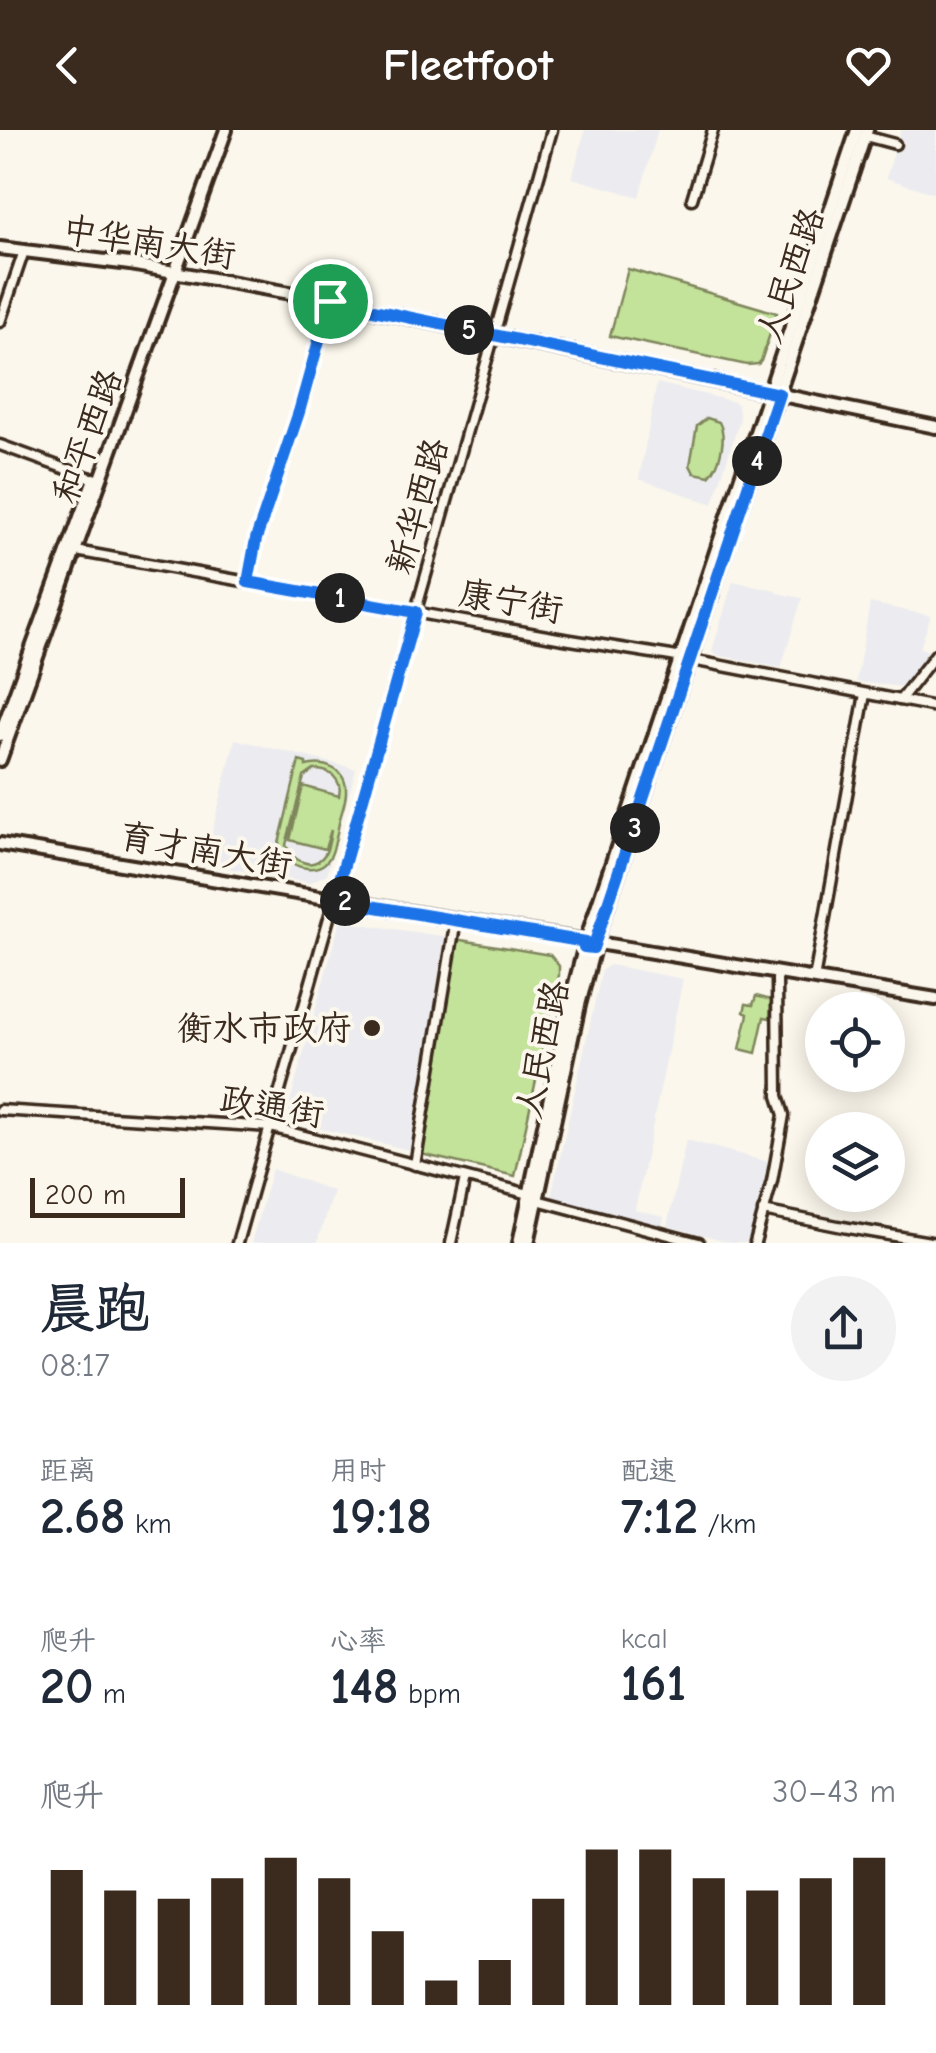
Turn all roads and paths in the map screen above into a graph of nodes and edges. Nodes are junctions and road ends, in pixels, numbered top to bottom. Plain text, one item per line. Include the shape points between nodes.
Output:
1 (223, 130) edge
2 (552, 130) edge
3 (712, 130) edge
4 (863, 132) edge
5 (896, 144) dead end
6 (692, 199) dead end
7 (0, 245) edge
8 (24, 251) junction
9 (173, 268) junction
10 (330, 301) junction
11 (0, 322) edge
12 (495, 332) junction
13 (776, 391) junction
14 (936, 424) edge
15 (0, 445) edge
16 (94, 479) junction
17 (76, 550) junction
18 (248, 582) junction
19 (416, 612) junction
20 (936, 654) edge
21 (686, 659) junction
22 (866, 694) junction
23 (900, 700) junction
24 (936, 706) edge
25 (0, 735) edge
26 (0, 760) edge
27 (0, 846) edge
28 (333, 902) junction
29 (455, 926) junction
30 (589, 945) junction
31 (777, 979) junction
32 (814, 979) junction
33 (936, 1002) edge
34 (0, 1110) edge
35 (270, 1127) junction
36 (416, 1165) junction
37 (465, 1178) junction
38 (533, 1197) junction
39 (764, 1211) junction
40 (237, 1243) edge
41 (452, 1243) edge
42 (519, 1243) edge
43 (528, 1243) edge
44 (698, 1243) edge
45 (754, 1243) edge
46 (936, 1243) edge

1 - 9 main road, 和平西路
2 - 12 street, 新华西路
3 - 6 street
4 - 5 street
4 - 13 main road, 人民西路
7 - 8 main road, 中华南大街
7 - 9 main road, 中华南大街
8 - 9 main road, 中华南大街
8 - 11 street
9 - 10 main road, 中华南大街
9 - 12 main road, 中华南大街
9 - 16 main road, 和平西路
9 - 17 main road, 和平西路
10 - 12 main road, 中华南大街
10 - 18 street
12 - 13 main road, 中华南大街
12 - 19 street, 新华西路
13 - 14 main road, 中华南大街
13 - 21 main road, 人民西路
15 - 16 street
16 - 25 main road, 和平西路
17 - 18 street, 康宁街
17 - 26 main road, 和平西路
18 - 19 street, 康宁街
19 - 21 street, 康宁街
19 - 28 street, 新华西路
20 - 23 street
21 - 22 street, 康宁街
21 - 30 main road, 人民西路
22 - 23 street, 康宁街
22 - 32 street
23 - 24 street, 康宁街
27 - 28 main road, 育才南大街
28 - 29 main road, 育才南大街
28 - 30 main road, 育才南大街
28 - 35 street, 新华西路
29 - 30 main road, 育才南大街
29 - 36 street
30 - 31 main road, 育才南大街
30 - 32 main road, 育才南大街
30 - 38 main road, 人民西路
31 - 33 main road, 育才南大街
31 - 39 street via 778,1096 784,1115
32 - 33 main road, 育才南大街
34 - 35 street, 政通街
35 - 36 street, 政通街
35 - 40 street, 新华西路
36 - 37 street, 政通街
37 - 38 street, 政通街
37 - 41 street
38 - 42 main road, 人民西路
38 - 43 main road, 人民西路
38 - 44 street, 政通街
39 - 45 street
39 - 46 street

